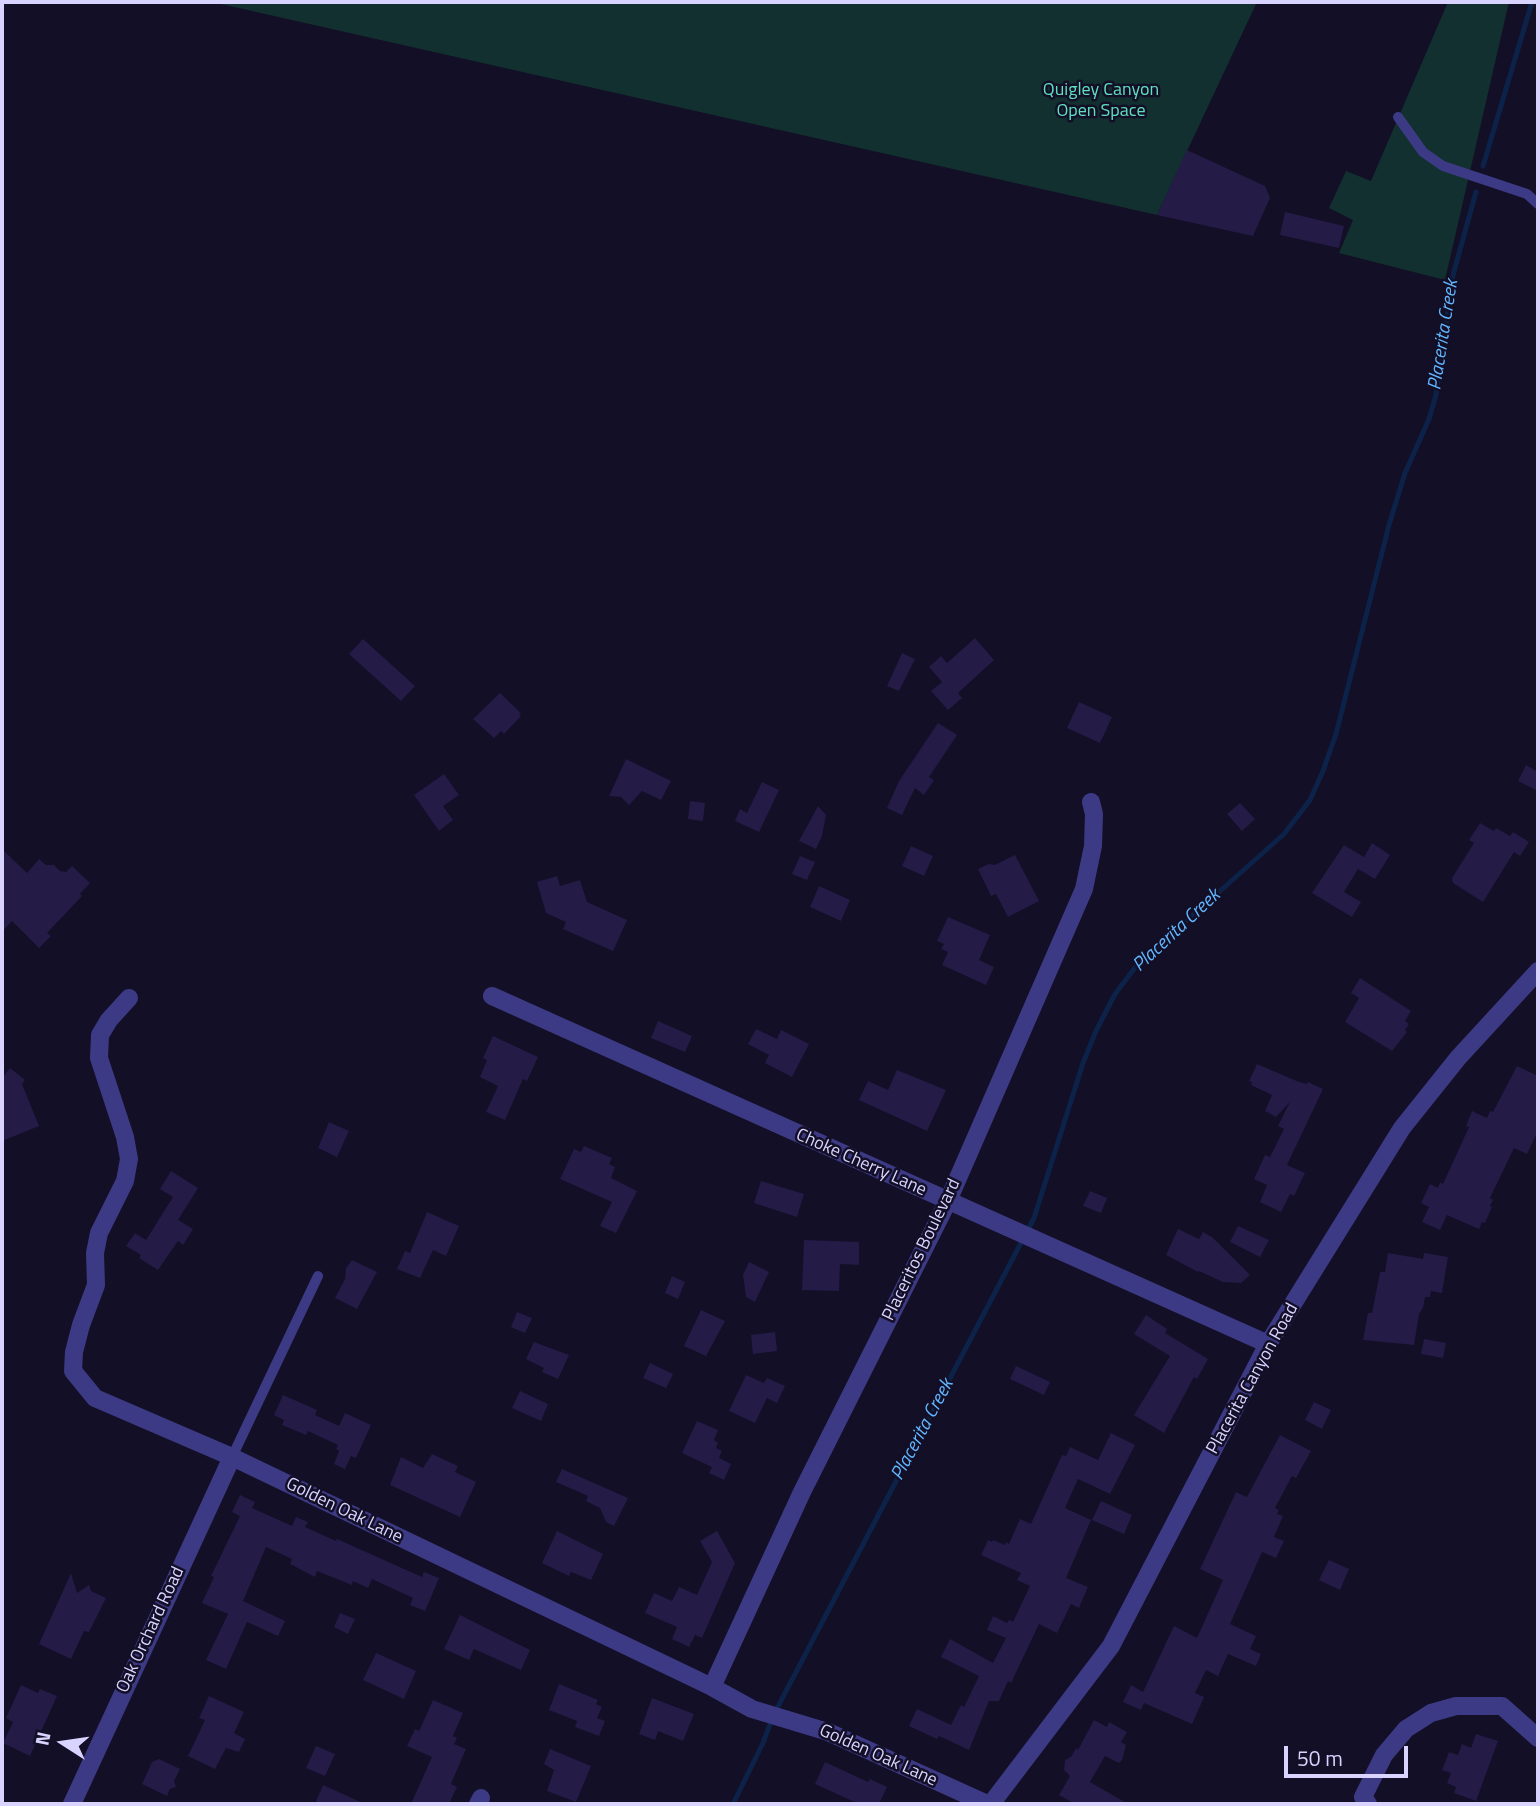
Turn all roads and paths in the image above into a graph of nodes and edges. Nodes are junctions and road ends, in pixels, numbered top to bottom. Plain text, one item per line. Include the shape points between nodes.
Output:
1 (1398, 117) dead end
2 (1538, 204) edge
3 (1091, 802) dead end
4 (1538, 971) edge
5 (492, 996) dead end
6 (129, 998) dead end
7 (948, 1201) junction
8 (318, 1276) dead end
9 (1269, 1344) junction
10 (232, 1457) junction
11 (712, 1687) junction
12 (1538, 1738) edge
13 (72, 1804) edge
14 (989, 1804) edge
15 (1368, 1804) edge

1 - 2 lane via 1423,152 1443,166 1527,194
3 - 7 street, Placeritos Boulevard via 1093,846 1084,889
4 - 9 street, Placerita Canyon Road via 1458,1058 1402,1128
5 - 7 street, Choke Cherry Lane
6 - 10 street, Golden Oak Lane via 100,1035 99,1058 129,1159 125,1181 99,1233 94,1253 96,1285 81,1325 73,1371 95,1398
7 - 9 street, Choke Cherry Lane
7 - 11 street, Placeritos Boulevard via 802,1492
8 - 10 lane
9 - 14 street, Placerita Canyon Road via 1111,1646
10 - 11 street, Golden Oak Lane
10 - 13 street, Oak Orchard Road
11 - 14 street, Golden Oak Lane via 752,1709 828,1732
12 - 15 street via 1502,1706 1456,1706 1432,1713 1406,1729 1384,1755 1363,1797

